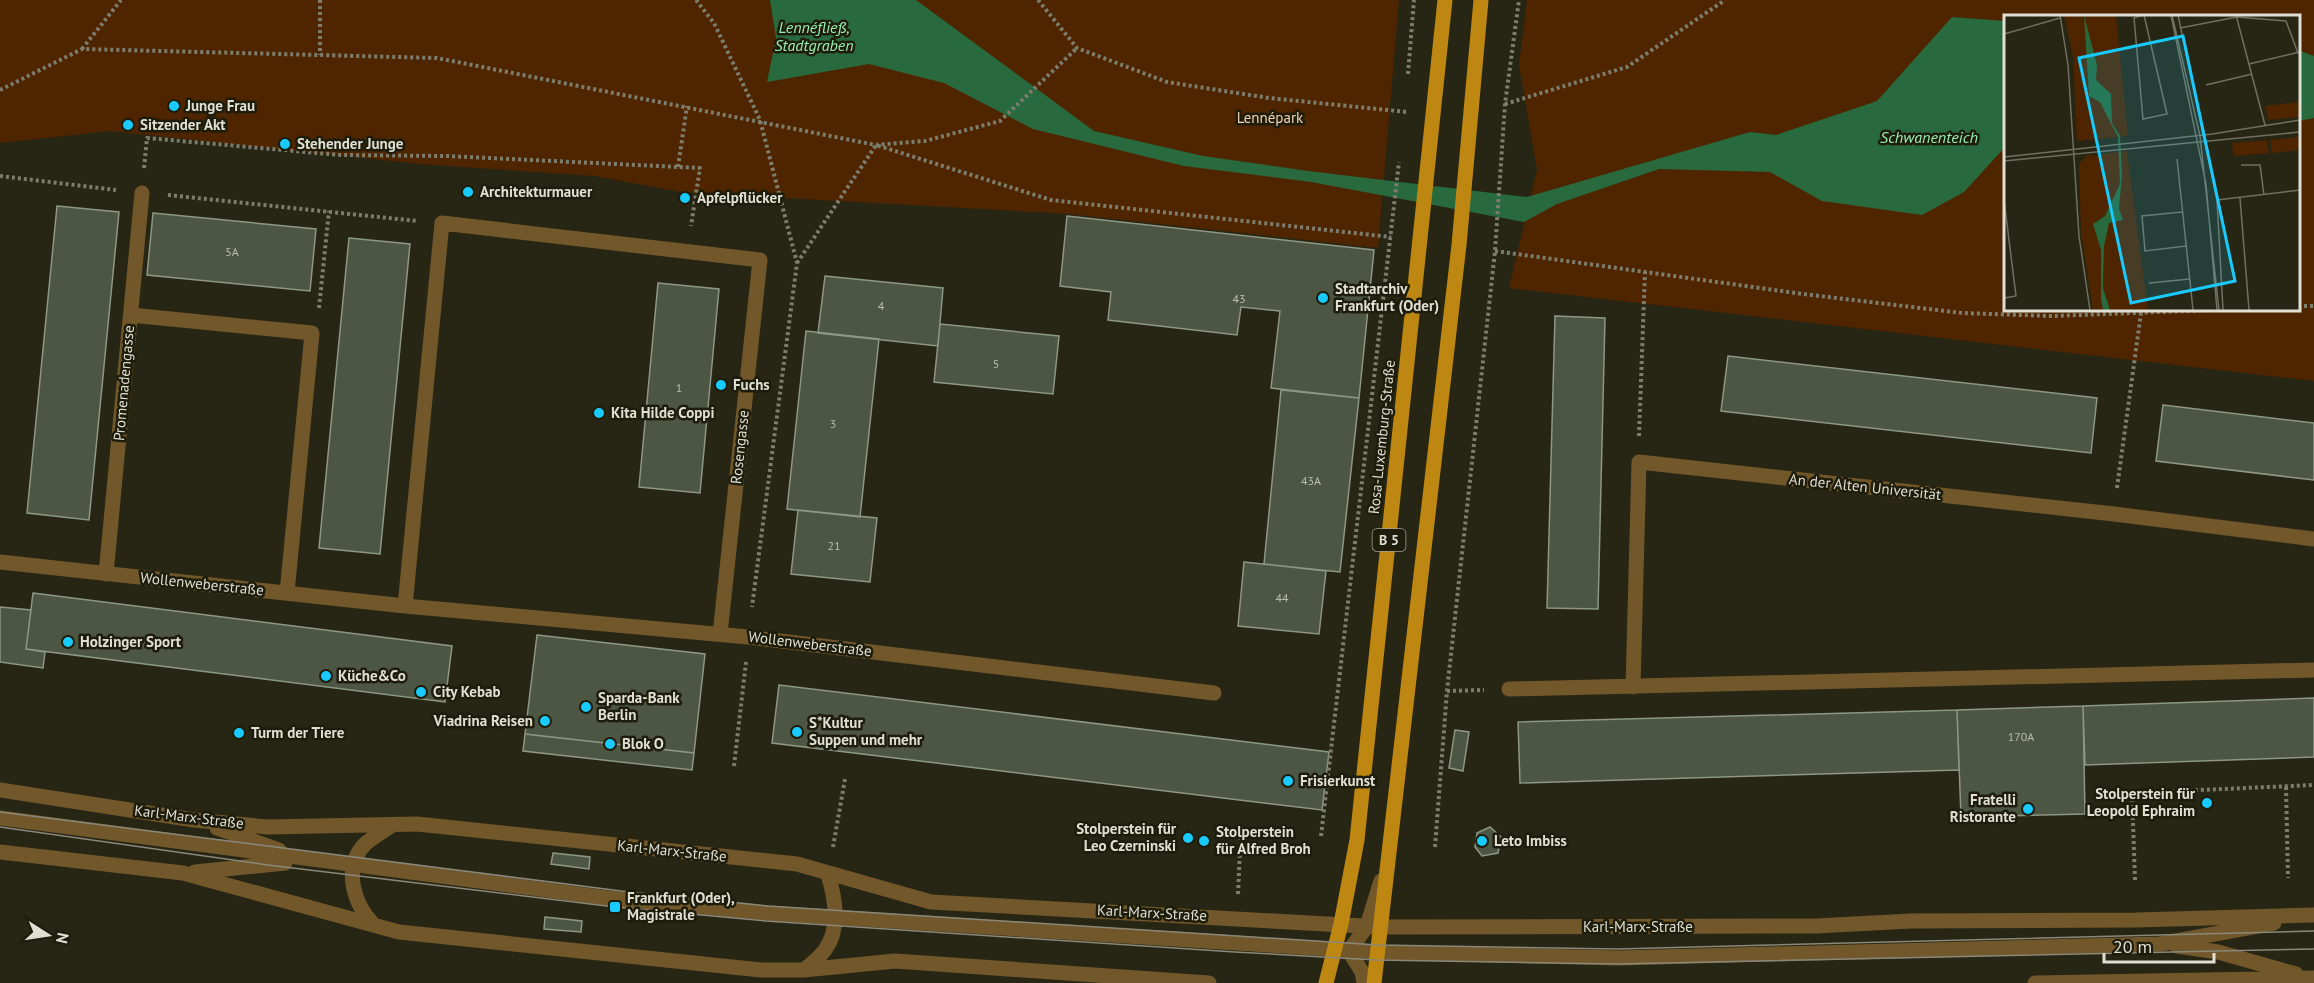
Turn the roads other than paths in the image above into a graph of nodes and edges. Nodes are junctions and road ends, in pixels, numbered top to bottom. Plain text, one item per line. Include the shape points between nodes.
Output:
1 (1445, 0) edge
2 (1481, 0) edge
3 (142, 193) road end
4 (131, 315) junction
5 (2314, 539) edge
6 (0, 562) edge
7 (106, 574) junction
8 (286, 593) junction
9 (405, 606) junction
10 (720, 634) junction
11 (2314, 670) edge
12 (1632, 687) junction
13 (1509, 689) road end
14 (1214, 693) dead end
15 (0, 790) edge
16 (0, 818) edge
17 (194, 820) junction
18 (392, 825) junction
19 (0, 852) edge
20 (309, 861) junction
21 (354, 866) junction
22 (183, 873) junction
23 (828, 874) junction
24 (2312, 916) edge
25 (835, 917) junction
26 (1341, 924) junction
27 (375, 926) junction
28 (1374, 926) junction
29 (2160, 944) junction
30 (1342, 950) junction
31 (1377, 952) junction
32 (804, 970) junction
33 (760, 976) edge
34 (2312, 978) edge
35 (1209, 983) edge
36 (1326, 983) edge
37 (1364, 983) edge
38 (1374, 983) edge
39 (2035, 983) edge

1 - 26 main road, Rosa-Luxemburg-Straße / B 5 via 1357,840
2 - 28 main road, B 5 via 1459,245 1389,843
3 - 4 street, Promenadengasse
4 - 7 street, Promenadengasse
4 - 8 street via 312,333
5 - 12 street, An der Alten Universität via 1639,462
6 - 7 street, Wollenweberstraße
7 - 8 street, Wollenweberstraße
8 - 9 street, Wollenweberstraße
9 - 10 street, Wollenweberstraße
9 - 10 street, Rosengasse via 442,223 760,260
10 - 14 street, Wollenweberstraße
11 - 12 street
12 - 13 street
15 - 17 street, Karl-Marx-Straße
16 - 20 street
17 - 18 street, Karl-Marx-Straße via 268,827
17 - 20 street
18 - 21 street via 365,844
18 - 23 street, Karl-Marx-Straße via 417,824 786,863
19 - 22 street
20 - 21 street
20 - 22 street
21 - 25 street via 607,898
21 - 27 street via 353,892 362,912
22 - 27 street
23 - 25 street via 836,899
23 - 26 street, Karl-Marx-Straße via 931,902
24 - 28 street, Karl-Marx-Straße via 1805,926
24 - 29 street
25 - 30 street
25 - 32 street via 825,950
26 - 28 street, Karl-Marx-Straße
26 - 30 main road, Rosa-Luxemburg-Straße / B 5
27 - 33 street
28 - 30 street
28 - 31 main road, B 5
29 - 31 street via 1619,958
29 - 34 street via 2218,952
30 - 31 street
30 - 36 main road, Rosa-Luxemburg-Straße / B 5
30 - 37 street via 1362,972
31 - 38 main road, B 5
32 - 33 street
32 - 35 street via 895,961
34 - 39 street

